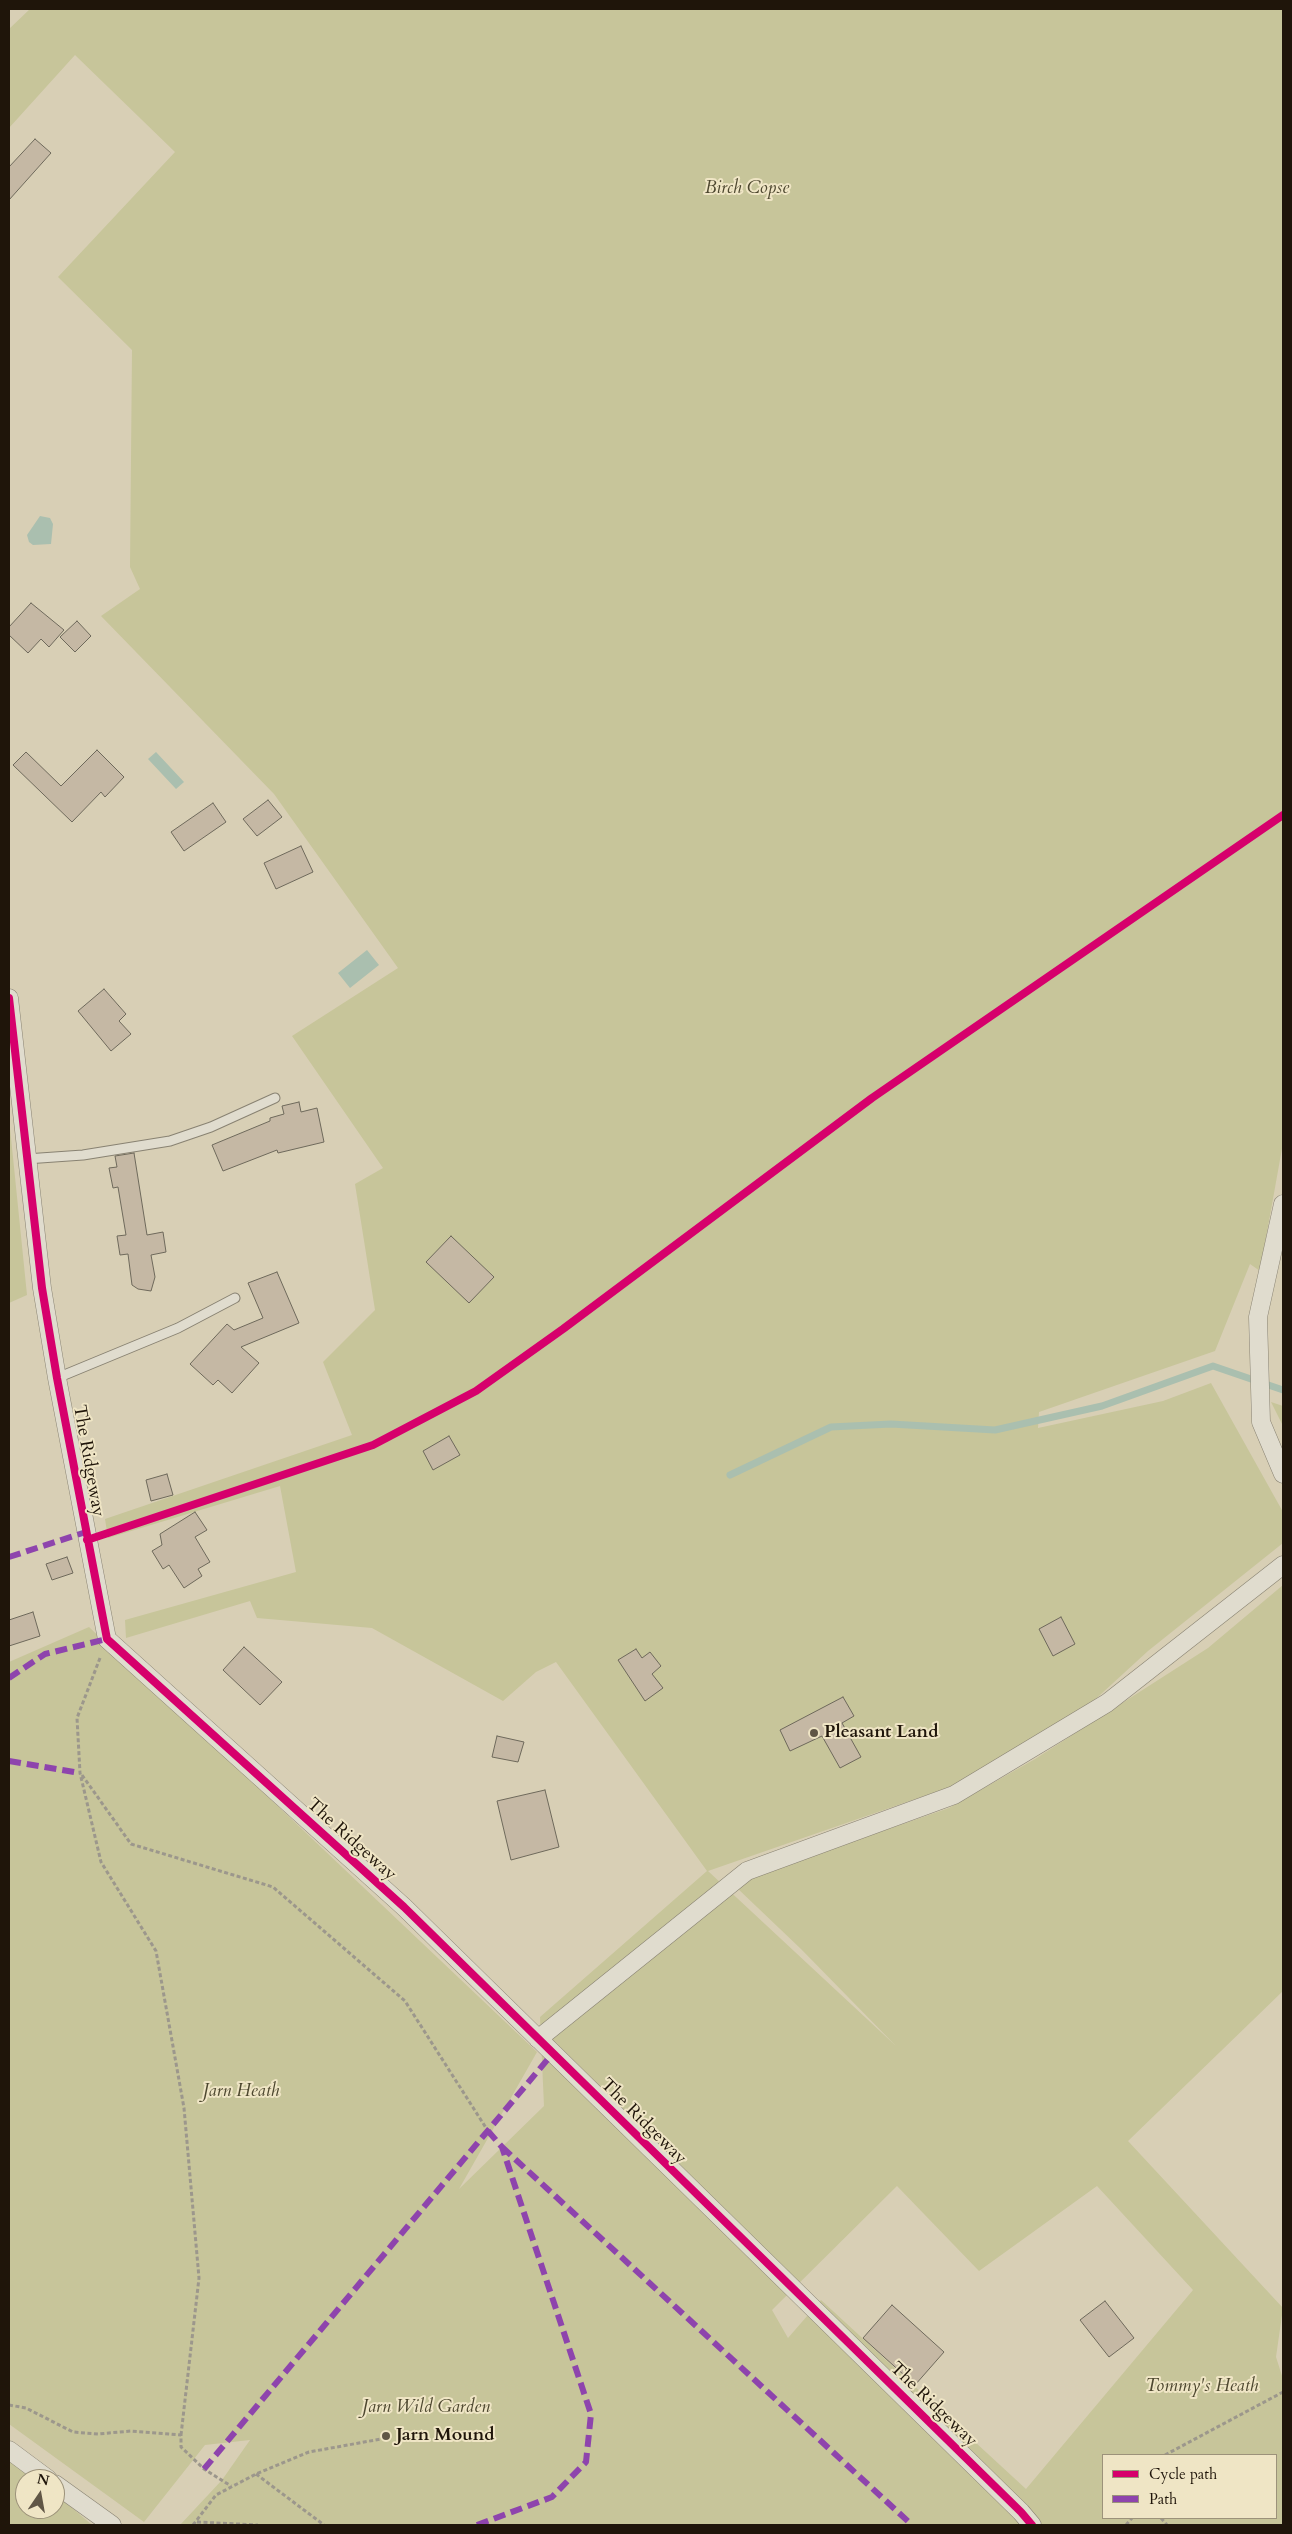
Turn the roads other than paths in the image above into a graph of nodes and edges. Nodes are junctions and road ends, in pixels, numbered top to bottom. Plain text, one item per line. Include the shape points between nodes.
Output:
1 (9, 998) edge
2 (275, 1098) dead end
3 (26, 1159) junction
4 (1283, 1204) edge
5 (235, 1298) dead end
6 (57, 1378) junction
7 (1283, 1474) edge
8 (1283, 1565) edge
9 (538, 2039) junction
10 (9, 2450) edge
11 (35, 2469) edge
12 (65, 2491) edge
13 (112, 2525) edge
14 (1032, 2525) edge

1 - 3 street, The Ridgeway
2 - 3 lane via 211,1127 170,1141 83,1155
3 - 6 street, The Ridgeway
4 - 7 street via 1258,1316 1261,1422
5 - 6 lane via 178,1328
6 - 9 street, The Ridgeway via 107,1639 404,1906
8 - 9 street via 1107,1703 954,1796 747,1871
9 - 14 street, The Ridgeway
10 - 11 street
12 - 13 street

